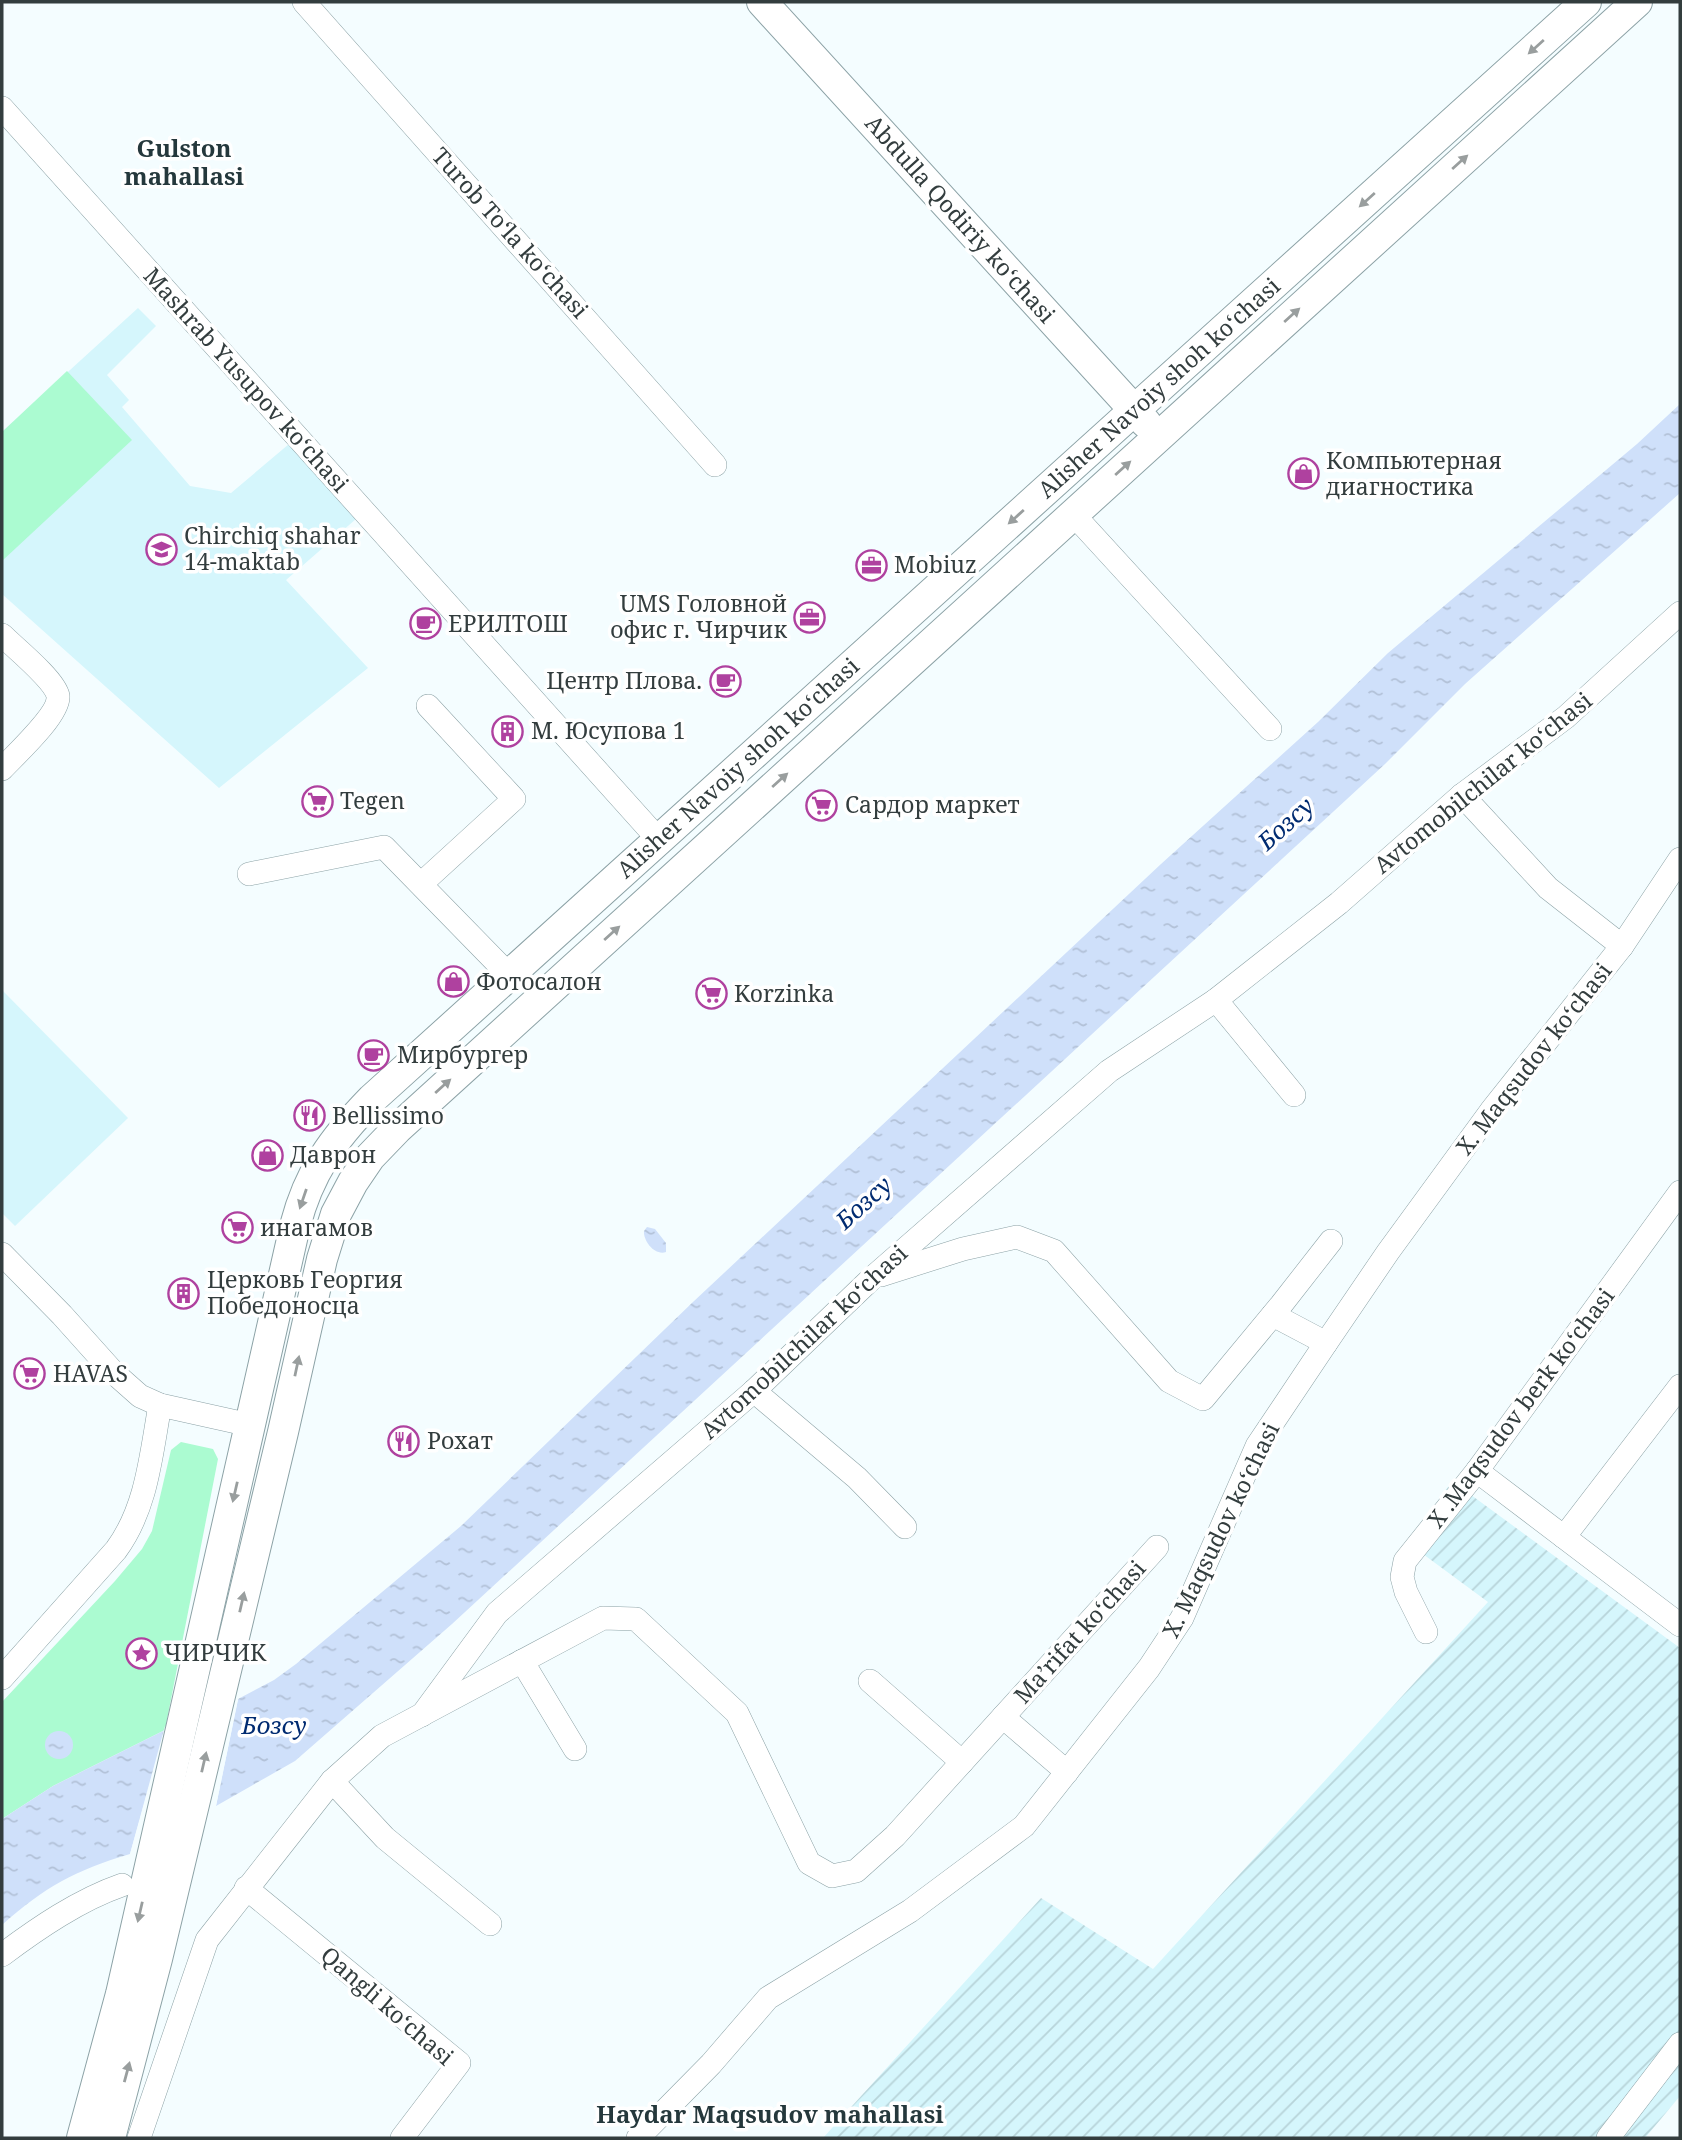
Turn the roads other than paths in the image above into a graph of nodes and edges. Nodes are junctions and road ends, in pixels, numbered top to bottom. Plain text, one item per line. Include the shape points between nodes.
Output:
1 (304, 2) edge
2 (762, 2) edge
3 (1586, 2) edge
4 (1637, 2) edge
5 (2, 108) edge
6 (1134, 410) junction
7 (1158, 436) junction
8 (716, 465) dead end
9 (1073, 514) junction
10 (1680, 613) edge
11 (2, 635) edge
12 (428, 706) dead end
13 (1270, 729) dead end
14 (2, 769) edge
15 (1462, 794) junction
16 (659, 840) junction
17 (1680, 859) edge
18 (249, 874) dead end
19 (421, 884) junction
20 (1622, 946) junction
21 (509, 975) junction
22 (1216, 1000) junction
23 (1294, 1095) dead end
24 (1680, 1192) edge
25 (1331, 1241) dead end
26 (2, 1254) edge
27 (871, 1279) junction
28 (1273, 1315) junction
29 (1326, 1343) junction
30 (1680, 1386) edge
31 (754, 1391) junction
32 (160, 1405) junction
33 (250, 1425) junction
34 (283, 1432) junction
35 (1477, 1471) junction
36 (905, 1527) dead end
37 (1564, 1537) junction
38 (1157, 1547) dead end
39 (1680, 1625) edge
40 (1426, 1632) dead end
41 (522, 1661) junction
42 (2, 1678) edge
43 (870, 1681) dead end
44 (422, 1715) junction
45 (1003, 1717) junction
46 (575, 1749) dead end
47 (962, 1762) junction
48 (1068, 1772) junction
49 (332, 1782) junction
50 (122, 1885) dead end
51 (246, 1888) junction
52 (491, 1924) dead end
53 (2, 1955) edge
54 (1680, 2044) edge
55 (82, 2138) edge
56 (110, 2138) edge
57 (139, 2138) edge
58 (402, 2138) edge
59 (638, 2138) edge
60 (1608, 2138) edge

1 - 8 street, Turob To‘la ko‘chasi
2 - 6 main road, Abdulla Qodiriy ko‘chasi
3 -> 6 main road, Alisher Navoiy shoh koʻchasi
7 -> 4 main road, Alisher Navoiy shoh koʻchasi
5 - 16 street, Mashrab Yusupov ko‘chasi
6 - 7 main road, Abdulla Qodiriy ko‘chasi
6 -> 16 main road, Alisher Navoiy shoh koʻchasi
9 -> 7 main road, Alisher Navoiy shoh koʻchasi
9 - 13 street
34 -> 9 main road, Alisher Navoiy shoh koʻchasi via 330,1232 348,1190 378,1147
10 - 15 street, Avtomobilchilar ko‘chasi via 1566,717
11 - 14 street via 53,685 58,696 55,711
12 - 19 street via 513,799
15 - 20 street via 1548,888
15 - 22 street, Avtomobilchilar ko‘chasi via 1339,904
16 - 21 main road, Alisher Navoiy shoh koʻchasi
17 - 20 street, X. Maqsudov ko‘chasi
18 - 19 street via 384,847
19 - 21 street
20 - 29 street, X. Maqsudov ko‘chasi via 1491,1111
21 -> 33 main road, Alisher Navoiy shoh koʻchasi via 372,1099 316,1168 299,1208
22 - 23 street
22 - 27 street, Avtomobilchilar ko‘chasi via 1109,1071
24 - 35 street, X .Maqsudov berk ko‘chasi
25 - 28 street
26 - 32 street via 126,1385
27 - 28 street via 1017,1237 1054,1251 1169,1381 1203,1399
27 - 31 street, Avtomobilchilar ko‘chasi
28 - 29 street
29 - 48 street, X. Maqsudov ko‘chasi via 1257,1446 1182,1618
30 - 37 street
31 - 36 street via 857,1478
31 - 44 street, Avtomobilchilar ko‘chasi via 497,1613
32 - 33 street
32 - 42 street via 140,1505 130,1530
33 - 34 main road
33 -> 55 main road, Alisher Navoiy shoh koʻchasi via 121,1994
56 -> 34 main road, Alisher Navoiy shoh koʻchasi
35 - 37 street
35 - 40 street, X .Maqsudov berk ko‘chasi via 1405,1561 1404,1585
37 - 39 street
38 - 45 street, Maʼrifat ko‘chasi
41 - 44 street, Maʼrifat ko‘chasi
41 - 46 street
41 - 47 street, Maʼrifat ko‘chasi via 603,1618 636,1619 737,1713 809,1863 832,1875 856,1871 895,1836
43 - 47 street
44 - 49 street, Maʼrifat ko‘chasi via 382,1736
45 - 47 street, Maʼrifat ko‘chasi
45 - 48 street, Maʼrifat ko‘chasi
48 - 59 street, X. Maqsudov ko‘chasi via 1024,1826 910,1910 768,1998
49 - 51 street
49 - 52 street via 386,1838
50 - 53 street via 89,1899
51 - 57 street via 207,1940
51 - 58 street, Qangli ko‘chasi via 460,2063
54 - 60 street

